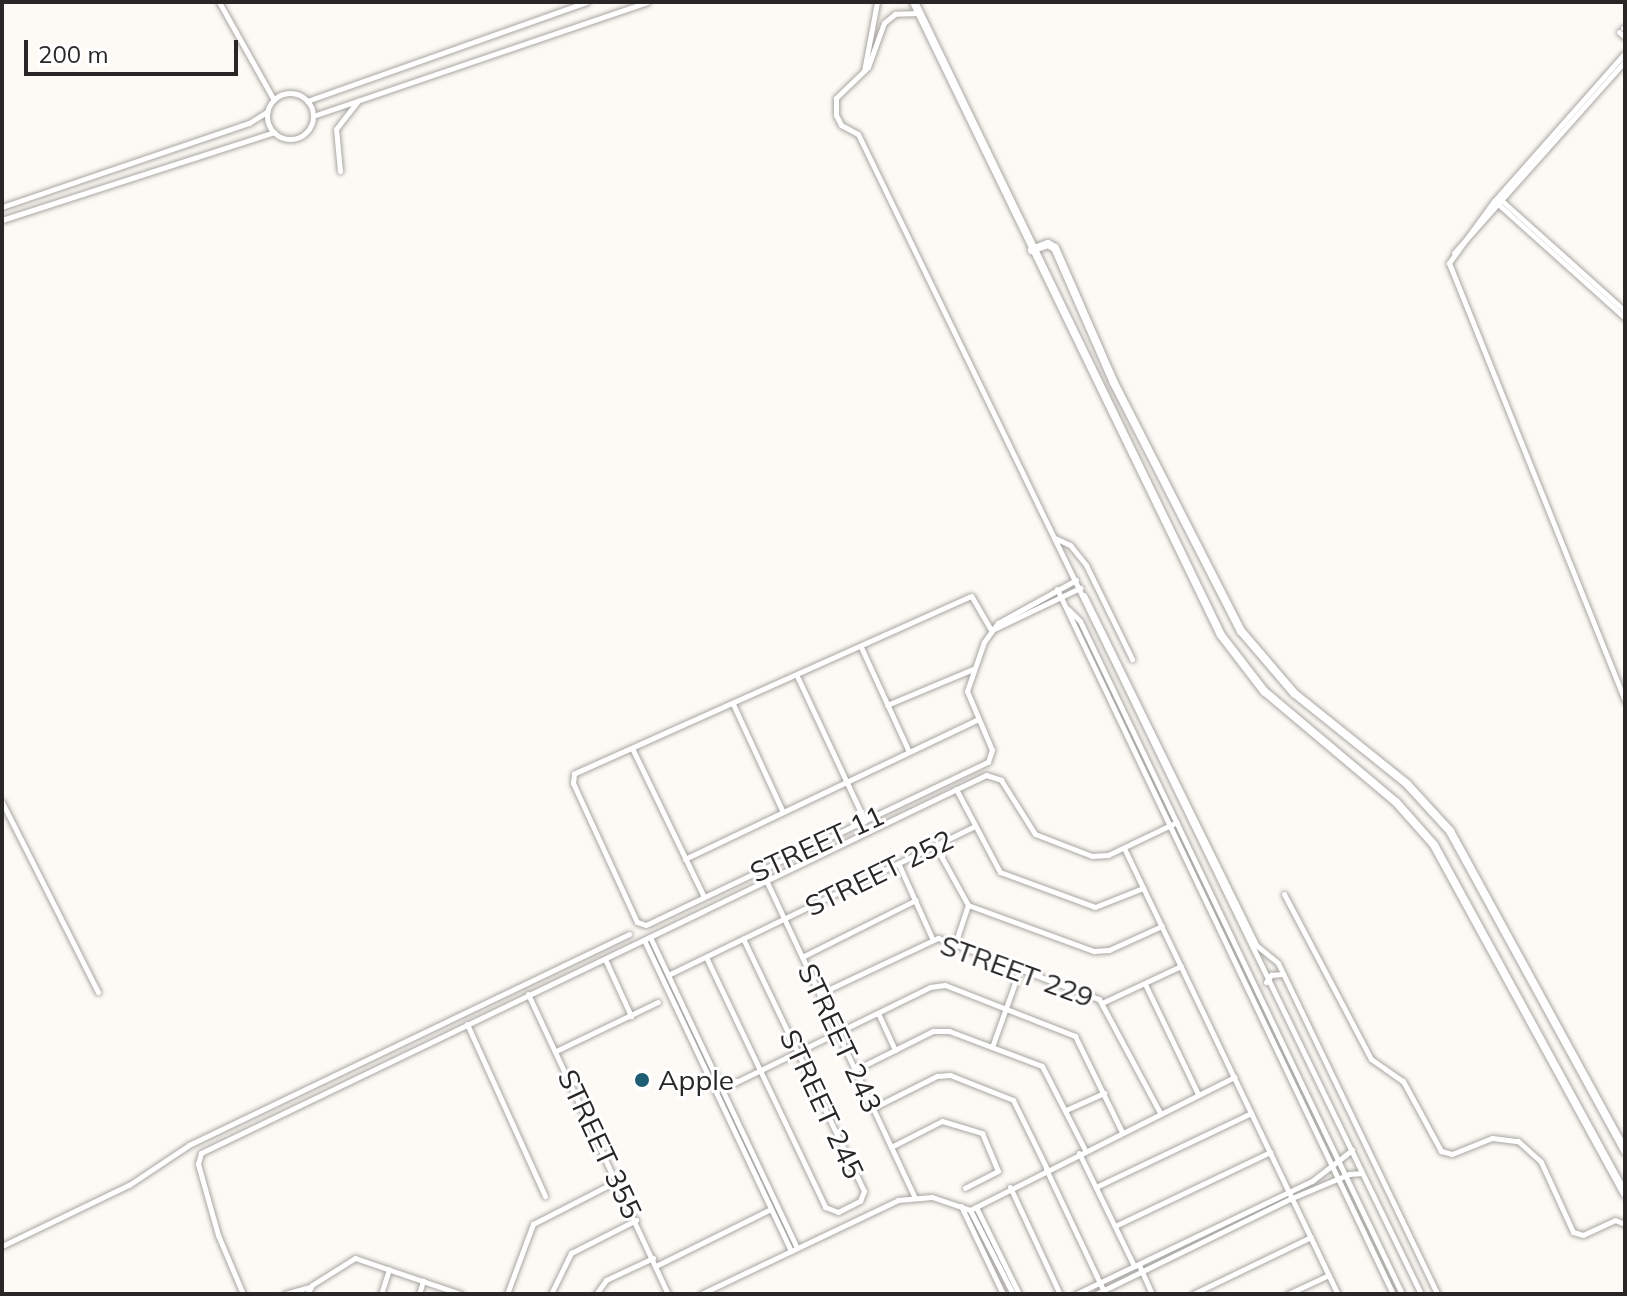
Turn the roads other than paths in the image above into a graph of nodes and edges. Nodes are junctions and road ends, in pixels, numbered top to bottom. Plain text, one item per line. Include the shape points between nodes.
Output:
1 (219, 2) edge
2 (587, 2) edge
3 (647, 2) edge
4 (877, 2) edge
5 (914, 2) edge
6 (920, 13) junction
7 (1622, 30) edge
8 (1625, 37) edge
9 (1625, 53) edge
10 (1625, 61) edge
11 (864, 71) junction
12 (361, 97) junction
13 (274, 100) junction
14 (307, 101) junction
15 (268, 111) junction
16 (313, 116) junction
17 (274, 132) junction
18 (340, 171) dead end
19 (1498, 201) junction
20 (2, 207) edge
21 (2, 220) edge
22 (1032, 250) junction
23 (1584, 278) junction
24 (1625, 311) edge
25 (1625, 318) edge
26 (1055, 537) junction
27 (1076, 580) junction
28 (1057, 589) junction
29 (1081, 591) junction
30 (1061, 597) junction
31 (1037, 605) junction
32 (1068, 608) junction
33 (991, 630) junction
34 (861, 647) junction
35 (1132, 659) dead end
36 (973, 669) junction
37 (1122, 675) junction
38 (797, 676) junction
39 (1623, 690) edge
40 (1625, 701) edge
41 (733, 704) junction
42 (887, 705) junction
43 (977, 720) junction
44 (632, 748) junction
45 (909, 752) junction
46 (847, 782) junction
47 (956, 789) junction
48 (2, 802) edge
49 (783, 812) junction
50 (865, 821) junction
51 (1177, 822) junction
52 (1170, 826) junction
53 (973, 827) junction
54 (936, 847) junction
55 (1124, 848) junction
56 (685, 859) junction
57 (899, 865) junction
58 (766, 880) junction
59 (1143, 888) junction
60 (1284, 894) dead end
61 (704, 897) junction
62 (916, 900) junction
63 (968, 905) junction
64 (784, 919) junction
65 (1162, 926) junction
66 (629, 934) dead end
67 (647, 938) junction
68 (932, 938) junction
69 (743, 939) junction
70 (955, 944) junction
71 (1263, 951) junction
72 (706, 957) junction
73 (802, 957) junction
74 (1254, 958) junction
75 (605, 959) junction
76 (1181, 966) junction
77 (1020, 969) junction
78 (668, 975) junction
79 (1284, 975) junction
80 (1266, 982) junction
81 (1145, 984) junction
82 (98, 992) dead end
83 (528, 994) junction
84 (819, 994) junction
85 (658, 1002) dead end
86 (1104, 1002) junction
87 (1006, 1007) junction
88 (878, 1013) junction
89 (631, 1016) junction
90 (467, 1024) junction
91 (837, 1033) junction
92 (992, 1047) junction
93 (895, 1050) junction
94 (556, 1051) junction
95 (797, 1052) junction
96 (761, 1070) junction
97 (855, 1070) junction
98 (1234, 1077) junction
99 (722, 1089) junction
100 (1104, 1093) junction
101 (1198, 1094) junction
102 (723, 1100) junction
103 (873, 1108) junction
104 (1066, 1110) junction
105 (1160, 1113) junction
106 (1251, 1113) junction
107 (1122, 1132) junction
108 (194, 1143) junction
109 (891, 1147) junction
110 (1352, 1150) junction
111 (1082, 1151) junction
112 (1625, 1151) edge
113 (1270, 1152) junction
114 (201, 1153) junction
115 (1333, 1167) junction
116 (1046, 1169) junction
117 (1363, 1174) junction
118 (1339, 1178) junction
119 (619, 1180) junction
120 (1010, 1187) junction
121 (1096, 1187) junction
122 (965, 1188) dead end
123 (1291, 1194) junction
124 (1625, 1194) edge
125 (545, 1196) dead end
126 (914, 1196) junction
127 (961, 1206) junction
128 (973, 1208) junction
129 (771, 1209) junction
130 (636, 1220) junction
131 (1625, 1224) edge
132 (1115, 1226) junction
133 (1311, 1237) junction
134 (2, 1246) edge
135 (794, 1250) junction
136 (653, 1258) junction
137 (656, 1266) junction
138 (1137, 1266) junction
139 (389, 1269) junction
140 (1142, 1272) junction
141 (1329, 1275) junction
142 (423, 1281) junction
143 (1099, 1283) junction
144 (308, 1291) edge
145 (1101, 1293) edge
146 (1291, 1293) edge
147 (243, 1294) edge
148 (286, 1294) edge
149 (381, 1294) edge
150 (419, 1294) edge
151 (461, 1294) edge
152 (507, 1294) edge
153 (551, 1294) edge
154 (596, 1294) edge
155 (668, 1294) edge
156 (701, 1294) edge
157 (1003, 1294) edge
158 (1013, 1294) edge
159 (1019, 1294) edge
160 (1060, 1294) edge
161 (1076, 1294) edge
162 (1152, 1294) edge
163 (1193, 1294) edge
164 (1338, 1294) edge
165 (1393, 1294) edge
166 (1402, 1294) edge
167 (1421, 1294) edge
168 (1437, 1294) edge

1 - 13 street
2 - 14 street
3 - 12 street
4 - 11 street
5 - 6 street
6 - 11 street via 902,12 884,23
6 - 22 street
7 - 8 street
9 - 19 street
10 - 19 street
11 - 26 street via 836,98 836,115 841,125 858,134
12 - 16 street
12 - 18 street via 336,129
13 - 14 street via 290,93
13 - 15 street
14 - 16 street
15 - 17 street
15 - 20 street via 249,123
16 - 17 street via 309,130 298,138
17 - 21 street
19 - 23 street
19 - 39 street via 1453,253 1449,267
22 - 112 street via 1048,244 1055,248 1114,383 1241,631 1294,693 1407,784 1450,831
22 - 124 street via 1221,635 1264,691 1396,802 1434,845
23 - 24 street
23 - 25 street
26 - 27 street
26 - 35 street via 1070,545 1086,565
27 - 28 street
27 - 29 street
28 - 30 street
28 - 31 street
29 - 30 street
29 - 37 street
30 - 31 street
30 - 32 street
31 - 33 street
32 - 51 street via 1080,621
32 - 52 street
33 - 34 street via 971,596
33 - 36 street
34 - 38 street
34 - 42 street
36 - 42 street
36 - 43 street via 967,698
37 - 71 street
37 - 74 street
38 - 41 street
38 - 46 street
39 - 40 street
41 - 44 street
41 - 49 street
42 - 45 street
43 - 45 street
43 - 50 street, STREET 11 via 992,750 988,762
44 - 56 street
44 - 61 street, STREET 11 via 577,772 572,780 635,919 646,925
45 - 46 street
46 - 49 street
46 - 50 street
47 - 53 street
47 - 55 street, STREET 11 via 986,775 1001,780 1035,834 1097,857
47 - 58 street, STREET 11
48 - 82 street
49 - 56 street
50 - 61 street, STREET 11
51 - 52 street
51 - 115 street
52 - 55 street
52 - 115 street
53 - 54 street, STREET 252
53 - 59 street via 1000,872 1091,906 1104,906
54 - 57 street, STREET 252
54 - 63 street
55 - 59 street
56 - 61 street
57 - 62 street
57 - 64 street, STREET 252
58 - 64 street, STREET 243
58 - 67 street, STREET 11
59 - 65 street
60 - 131 street via 1371,1059 1403,1081 1441,1151 1452,1154 1492,1138 1518,1141 1541,1162 1573,1232 1583,1235 1615,1220
62 - 68 street
62 - 73 street
63 - 65 street via 1099,952
63 - 70 street
64 - 69 street, STREET 252
64 - 73 street, STREET 243
65 - 76 street
66 - 108 street
67 - 75 street, STREET 11
67 - 78 street
67 - 102 street
68 - 70 street, STREET 229
68 - 84 street, STREET 229
69 - 72 street, STREET 252
69 - 95 street, STREET 245
70 - 77 street, STREET 229
71 - 74 street
71 - 79 street via 1274,957
72 - 78 street, STREET 252
72 - 96 street, STREET 245
73 - 84 street, STREET 243
74 - 80 street
75 - 83 street, STREET 11
75 - 89 street
76 - 81 street
76 - 98 street
77 - 86 street, STREET 229
77 - 87 street
78 - 99 street
79 - 80 street via 1275,974
79 - 168 street
80 - 110 street
81 - 86 street
81 - 101 street
83 - 90 street, STREET 11
83 - 94 street, STREET 355
84 - 91 street, STREET 243
85 - 89 street
86 - 105 street, STREET 229
87 - 88 street via 940,984
87 - 92 street
87 - 100 street via 1075,1036
88 - 91 street
88 - 93 street
89 - 94 street
90 - 114 street, STREET 11
90 - 125 street
91 - 95 street
91 - 97 street, STREET 243
92 - 93 street via 939,1030
92 - 104 street via 1042,1066
93 - 97 street
94 - 119 street, STREET 355
95 - 96 street
95 - 96 street, STREET 245 via 864,1191 860,1201 838,1212 825,1207
96 - 99 street
97 - 103 street, STREET 243
98 - 101 street
98 - 106 street
99 - 102 street
100 - 104 street
100 - 107 street
101 - 105 street
102 - 129 street
102 - 135 street
103 - 109 street, STREET 243
103 - 116 street via 937,1076 950,1075 1015,1102
104 - 111 street
105 - 107 street
106 - 113 street
106 - 121 street
107 - 111 street
108 - 114 street
108 - 134 street via 129,1185
109 - 122 street via 941,1121 982,1133 998,1171
109 - 126 street, STREET 243
110 - 115 street
110 - 117 street
111 - 116 street
111 - 121 street
113 - 123 street
113 - 132 street
114 - 147 street via 198,1164 220,1241
115 - 118 street
115 - 123 street
116 - 120 street
116 - 143 street
117 - 118 street
117 - 167 street
118 - 123 street
118 - 165 street
118 - 166 street
119 - 130 street, STREET 355
119 - 152 street via 533,1224
120 - 128 street
120 - 160 street
121 - 132 street
123 - 133 street
123 - 138 street
123 - 140 street
126 - 127 street
126 - 135 street
127 - 128 street
127 - 157 street
128 - 158 street
128 - 159 street
129 - 135 street
129 - 137 street
130 - 136 street, STREET 355
130 - 153 street via 571,1253
132 - 138 street
133 - 141 street
133 - 163 street
135 - 156 street
136 - 137 street, STREET 355
136 - 154 street via 606,1280
137 - 155 street, STREET 355
138 - 140 street
138 - 143 street
139 - 142 street
139 - 144 street via 348,1259
139 - 149 street
140 - 145 street
140 - 162 street
141 - 146 street
141 - 164 street
142 - 150 street
142 - 151 street
143 - 145 street
143 - 161 street
144 - 148 street

